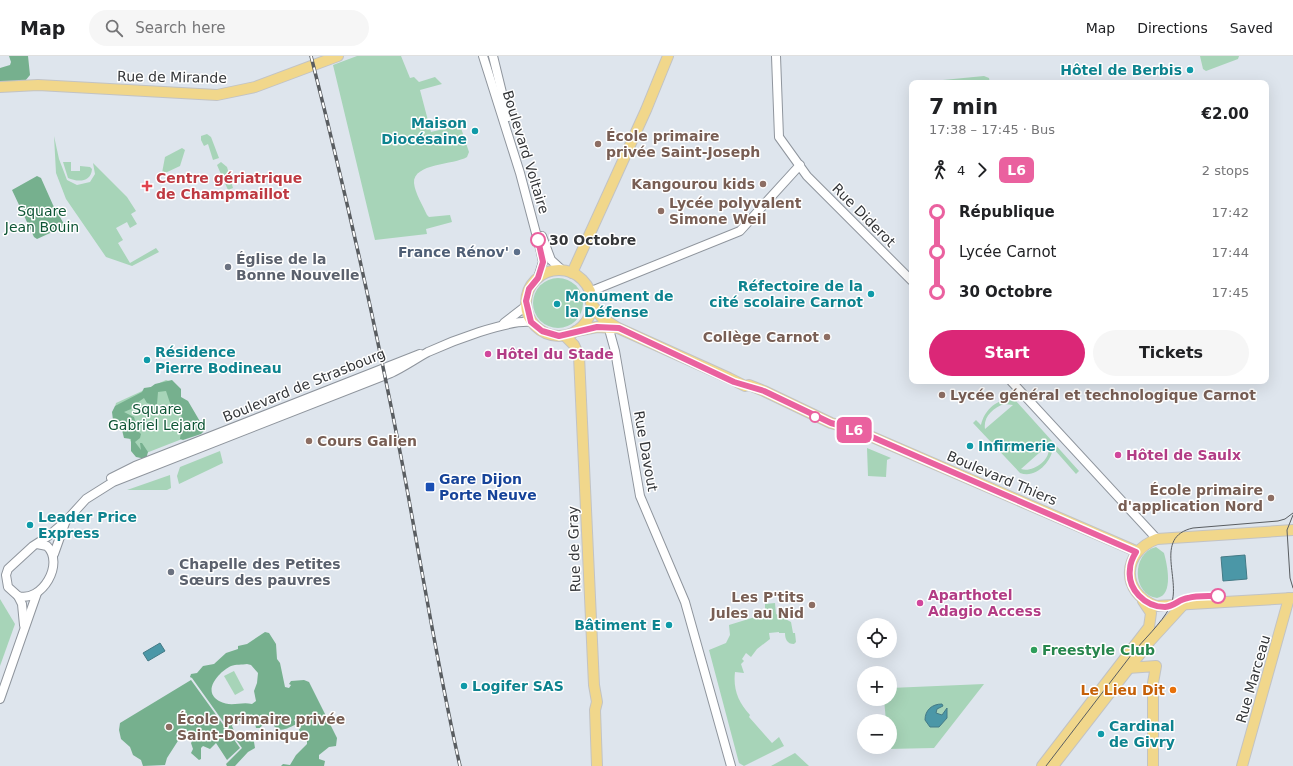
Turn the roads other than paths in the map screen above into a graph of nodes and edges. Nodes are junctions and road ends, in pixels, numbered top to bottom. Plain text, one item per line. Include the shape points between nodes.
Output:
1 (338, 56) edge
2 (483, 56) edge
3 (493, 56) edge
4 (668, 56) edge
5 (776, 56) edge
6 (0, 87) edge
7 (800, 165) junction
8 (567, 272) junction
9 (538, 278) junction
10 (909, 278) edge
11 (589, 292) junction
12 (591, 303) junction
13 (526, 306) junction
14 (531, 322) junction
15 (500, 326) junction
16 (611, 326) junction
17 (576, 331) junction
18 (565, 336) junction
19 (1014, 384) edge
20 (66, 521) junction
21 (1293, 530) edge
22 (1156, 539) junction
23 (37, 544) junction
24 (1136, 552) junction
25 (54, 554) junction
26 (12, 564) junction
27 (0, 572) edge
28 (4, 582) edge
29 (38, 592) junction
30 (18, 596) junction
31 (1141, 598) junction
32 (1291, 598) edge
33 (1183, 605) junction
34 (25, 629) junction
35 (1128, 668) junction
36 (0, 699) edge
37 (730, 765) edge
38 (597, 766) edge
39 (1042, 766) edge
40 (1053, 766) edge
41 (1153, 766) edge
42 (1242, 766) edge

1 - 6 main road, Rue de Mirande via 254,87 217,96 38,86
2 - 9 street, Boulevard Voltaire via 524,187 541,252 543,262
3 - 8 street, Boulevard Voltaire via 548,254 554,265
4 - 8 main road via 650,97 640,110 630,131 616,174
5 - 7 street, Rue Diderot via 779,138
7 - 10 street, Rue Diderot via 807,176
7 - 11 street via 740,231
8 - 9 main road via 550,272
8 - 11 main road via 582,280
9 - 13 main road via 529,289
11 - 12 main road
12 - 16 main road, Boulevard Thiers
12 - 17 main road via 586,322
13 - 14 main road
13 - 15 street
14 - 15 street
14 - 18 main road via 549,334
15 - 20 street, Boulevard de Strasbourg via 428,353 391,373 113,482 86,499
16 - 17 main road, Boulevard Thiers
16 - 24 main road, Boulevard Thiers via 745,386 749,385 787,402 790,406 856,430
16 - 37 street, Rue Davout via 640,496 685,602
17 - 18 main road
18 - 38 main road, Rue de Gray via 574,345 579,356 594,685 597,702
19 - 22 street
20 - 23 street
20 - 25 street
21 - 22 main road
22 - 24 main road via 1147,542
23 - 25 street via 48,546
23 - 26 street
24 - 31 main road via 1130,575 1135,591
25 - 29 street via 52,571
26 - 27 street
26 - 28 street
28 - 30 street
29 - 30 street via 30,597
29 - 34 street
30 - 34 street via 22,604
31 - 33 main road via 1156,606
31 - 39 main road via 1150,610 1149,626
32 - 33 main road
32 - 42 main road, Rue Marceau
33 - 35 main road
34 - 36 street
35 - 40 main road
35 - 41 main road via 1156,666 1153,691

